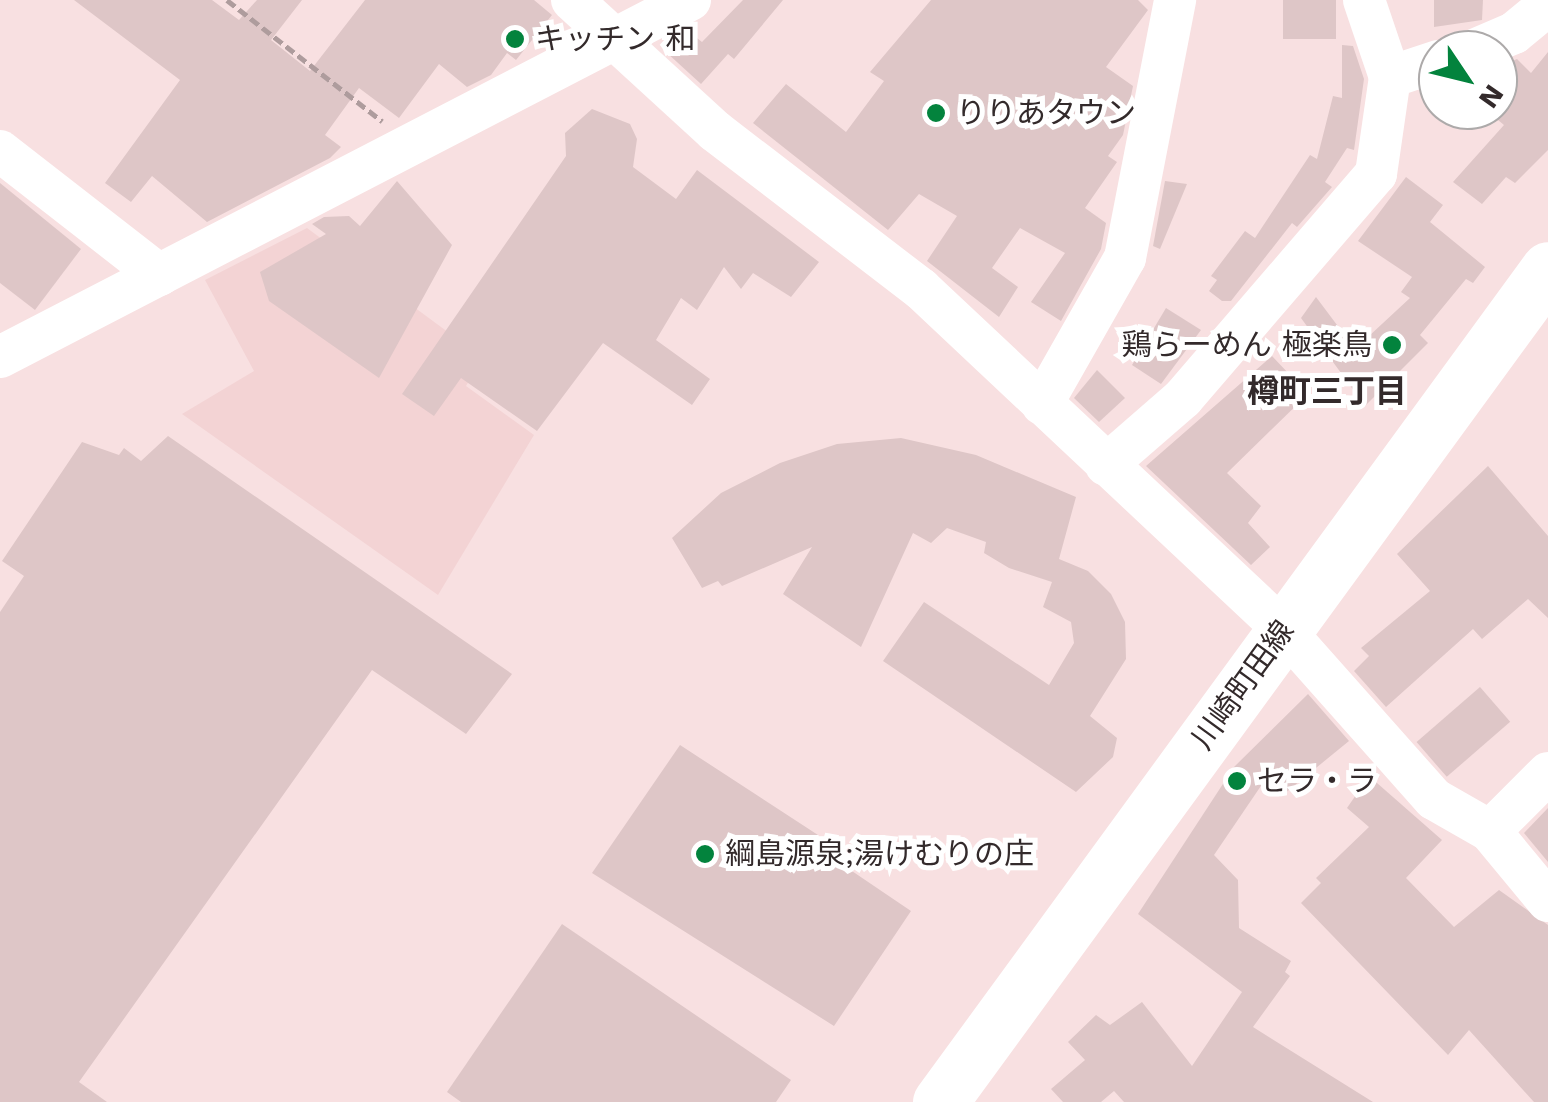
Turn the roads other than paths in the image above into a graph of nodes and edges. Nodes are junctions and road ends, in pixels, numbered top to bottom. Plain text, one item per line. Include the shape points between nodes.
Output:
1 (572, 0) edge
2 (690, 0) edge
3 (1175, 0) edge
4 (1364, 0) edge
5 (1548, 5) edge
6 (1518, 30) edge
7 (617, 39) junction
8 (1418, 68) edge
9 (1390, 77) junction
10 (0, 151) edge
11 (1548, 269) edge
12 (159, 274) junction
13 (0, 357) edge
14 (1042, 404) junction
15 (1106, 466) junction
16 (1283, 629) junction
17 (1548, 773) edge
18 (1490, 830) junction
19 (1548, 901) edge
20 (940, 1102) edge

1 - 7 street
2 - 7 street
3 - 14 street via 1124,258
4 - 9 street
5 - 6 street
7 - 12 street via 416,148
7 - 14 street via 715,131 921,289
8 - 9 street
9 - 15 street via 1376,174 1183,398
10 - 12 street
11 - 16 main road, 川崎町田線
12 - 13 street
14 - 15 street
15 - 16 street
16 - 18 street via 1434,799
16 - 20 main road, 川崎町田線
17 - 18 street
18 - 19 street

